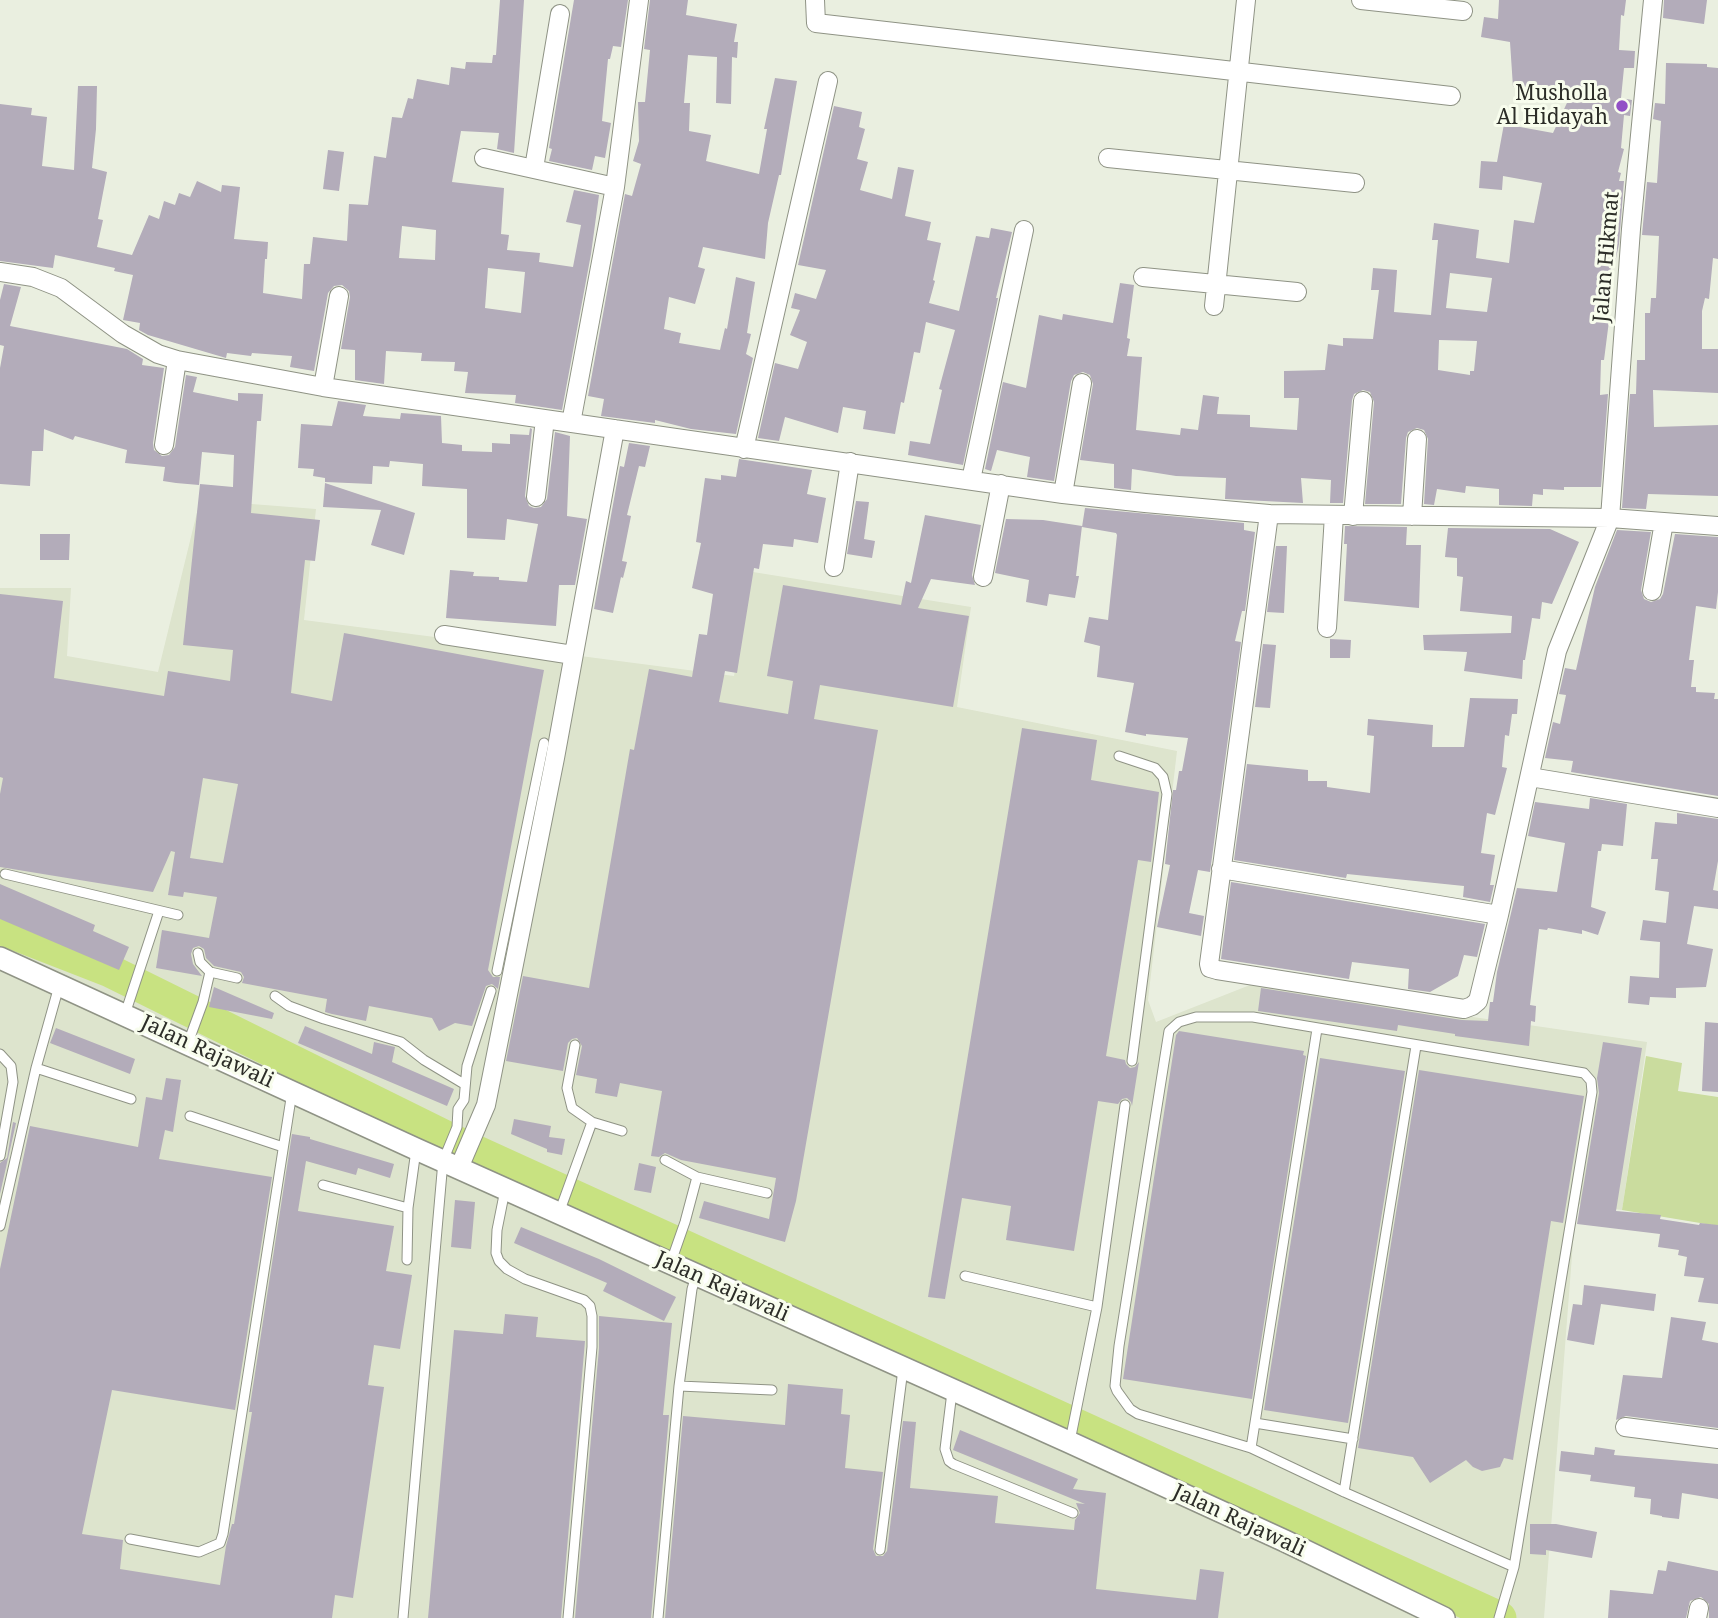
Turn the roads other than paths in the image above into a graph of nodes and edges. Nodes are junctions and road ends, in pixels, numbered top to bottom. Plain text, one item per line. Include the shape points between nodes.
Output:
1 (639, 0) edge
2 (815, 0) edge
3 (1246, 0) edge
4 (1361, 0) edge
5 (1653, 0) edge
6 (1463, 11) dead end
7 (560, 14) dead end
8 (1239, 71) junction
9 (828, 80) dead end
10 (1451, 96) dead end
11 (484, 158) dead end
12 (1108, 158) dead end
13 (534, 168) junction
14 (1228, 170) junction
15 (1355, 183) dead end
16 (615, 187) junction
17 (1024, 230) dead end
18 (0, 272) edge
19 (1143, 277) dead end
20 (1216, 284) junction
21 (1297, 292) dead end
22 (339, 296) dead end
23 (1214, 306) dead end
24 (177, 360) junction
25 (1082, 383) dead end
26 (323, 387) junction
27 (1363, 401) dead end
28 (545, 419) junction
29 (571, 423) junction
30 (615, 429) junction
31 (1417, 439) dead end
32 (164, 444) dead end
33 (744, 449) junction
34 (850, 462) junction
35 (971, 480) junction
36 (1001, 484) junction
37 (1063, 494) junction
38 (536, 497) dead end
39 (1269, 514) junction
40 (1334, 515) junction
41 (1353, 516) junction
42 (1412, 516) junction
43 (1610, 518) junction
44 (1664, 522) junction
45 (1718, 526) edge
46 (834, 567) dead end
47 (983, 577) dead end
48 (1652, 591) dead end
49 (1327, 628) dead end
50 (444, 635) dead end
51 (573, 655) junction
52 (544, 743) dead end
53 (1119, 756) dead end
54 (1530, 777) junction
55 (1718, 808) edge
56 (1221, 869) junction
57 (5, 874) dead end
58 (159, 911) junction
59 (178, 915) dead end
60 (1499, 915) junction
61 (198, 953) dead end
62 (0, 958) edge
63 (496, 971) dead end
64 (210, 972) junction
65 (237, 978) dead end
66 (60, 985) junction
67 (491, 991) dead end
68 (275, 996) dead end
69 (127, 1008) junction
70 (1317, 1029) junction
71 (191, 1034) junction
72 (575, 1045) dead end
73 (1416, 1046) junction
74 (0, 1054) edge
75 (1132, 1061) dead end
76 (36, 1068) junction
77 (464, 1084) junction
78 (292, 1091) junction
79 (131, 1099) dead end
80 (1125, 1105) dead end
81 (190, 1116) dead end
82 (592, 1122) junction
83 (622, 1131) dead end
84 (283, 1147) junction
85 (416, 1149) junction
86 (0, 1156) edge
87 (455, 1156) junction
88 (665, 1160) dead end
89 (697, 1177) junction
90 (323, 1185) dead end
91 (505, 1188) junction
92 (766, 1193) dead end
93 (562, 1207) junction
94 (408, 1208) junction
95 (0, 1226) edge
96 (674, 1254) junction
97 (407, 1260) dead end
98 (696, 1276) junction
99 (965, 1276) dead end
100 (1097, 1307) junction
101 (903, 1368) junction
102 (679, 1386) junction
103 (772, 1391) dead end
104 (952, 1391) junction
105 (1255, 1423) junction
106 (1625, 1427) dead end
107 (1070, 1437) junction
108 (1353, 1439) junction
109 (1718, 1439) edge
110 (1251, 1448) junction
111 (1344, 1492) junction
112 (1073, 1513) dead end
113 (130, 1539) dead end
114 (880, 1550) dead end
115 (1514, 1567) junction
116 (403, 1618) edge
117 (568, 1618) edge
118 (657, 1618) edge
119 (1444, 1618) edge
120 (1499, 1618) edge

1 - 16 street
2 - 8 street via 816,23
3 - 8 street
4 - 6 street
5 - 43 street, Jalan Hikmat
7 - 13 street
8 - 10 street
8 - 14 street
9 - 33 street
11 - 13 street
12 - 14 street
13 - 16 street
14 - 15 street
14 - 20 street
16 - 29 street
17 - 35 street
18 - 24 street via 61,288 138,345
19 - 20 street
20 - 21 street
20 - 23 street
22 - 26 street
24 - 26 street
24 - 32 street
25 - 37 street
26 - 28 street
27 - 41 street
28 - 29 street
28 - 38 street
29 - 30 street
30 - 33 street
30 - 51 street
31 - 42 street
33 - 34 street
34 - 35 street
34 - 46 street
35 - 36 street
36 - 37 street
36 - 47 street
37 - 39 street
39 - 40 street
39 - 56 street, Jalan Hikmat
40 - 41 street
40 - 49 street
41 - 42 street
42 - 43 street
43 - 44 street
43 - 54 street, Jalan Hikmat via 1557,651
44 - 45 street
44 - 48 street
50 - 51 street
51 - 87 street via 486,1105
52 - 63 lane
53 - 75 lane via 1155,768 1167,794
54 - 55 street
54 - 60 street, Jalan Hikmat
56 - 60 street
56 - 60 street, Jalan Hikmat via 1208,959 1210,968 1217,971 1464,1009 1478,1002
57 - 58 lane
58 - 59 lane
58 - 69 lane
61 - 64 lane
62 - 66 street, Jalan Rajawali
64 - 65 lane
64 - 71 lane
66 - 69 street, Jalan Rajawali
66 - 76 lane
67 - 77 lane
68 - 77 lane via 324,1019 401,1042
69 - 71 street, Jalan Rajawali
70 - 73 lane
70 - 105 lane
70 - 110 lane via 1253,1017 1196,1017 1169,1031 1121,1332 1115,1386 1130,1409
71 - 78 street, Jalan Rajawali
72 - 82 lane via 568,1099 572,1108
73 - 108 lane
73 - 115 lane via 1584,1073 1591,1081
74 - 86 lane via 11,1066 13,1082
76 - 79 lane
76 - 95 lane
77 - 87 lane
78 - 84 lane
78 - 85 street, Jalan Rajawali
80 - 100 lane
81 - 84 lane
82 - 83 lane
82 - 93 lane
84 - 113 lane via 220,1543 188,1552
85 - 87 street, Jalan Rajawali
85 - 94 lane
87 - 91 street, Jalan Rajawali
87 - 116 lane
88 - 89 lane
89 - 92 lane
89 - 96 lane
90 - 94 lane
91 - 93 street, Jalan Rajawali
91 - 117 lane via 497,1230 499,1261 525,1279 584,1300 592,1316
93 - 96 street, Jalan Rajawali
94 - 97 lane
96 - 98 street, Jalan Rajawali
98 - 101 street, Jalan Rajawali
98 - 102 lane
99 - 100 lane
100 - 107 lane
101 - 104 street, Jalan Rajawali
101 - 114 lane
102 - 103 lane
102 - 118 lane
104 - 107 street, Jalan Rajawali
104 - 112 lane via 944,1449 949,1461
105 - 108 lane
105 - 110 lane
106 - 109 street
107 - 119 street, Jalan Rajawali
108 - 111 lane
110 - 111 lane
111 - 115 lane
115 - 120 lane

